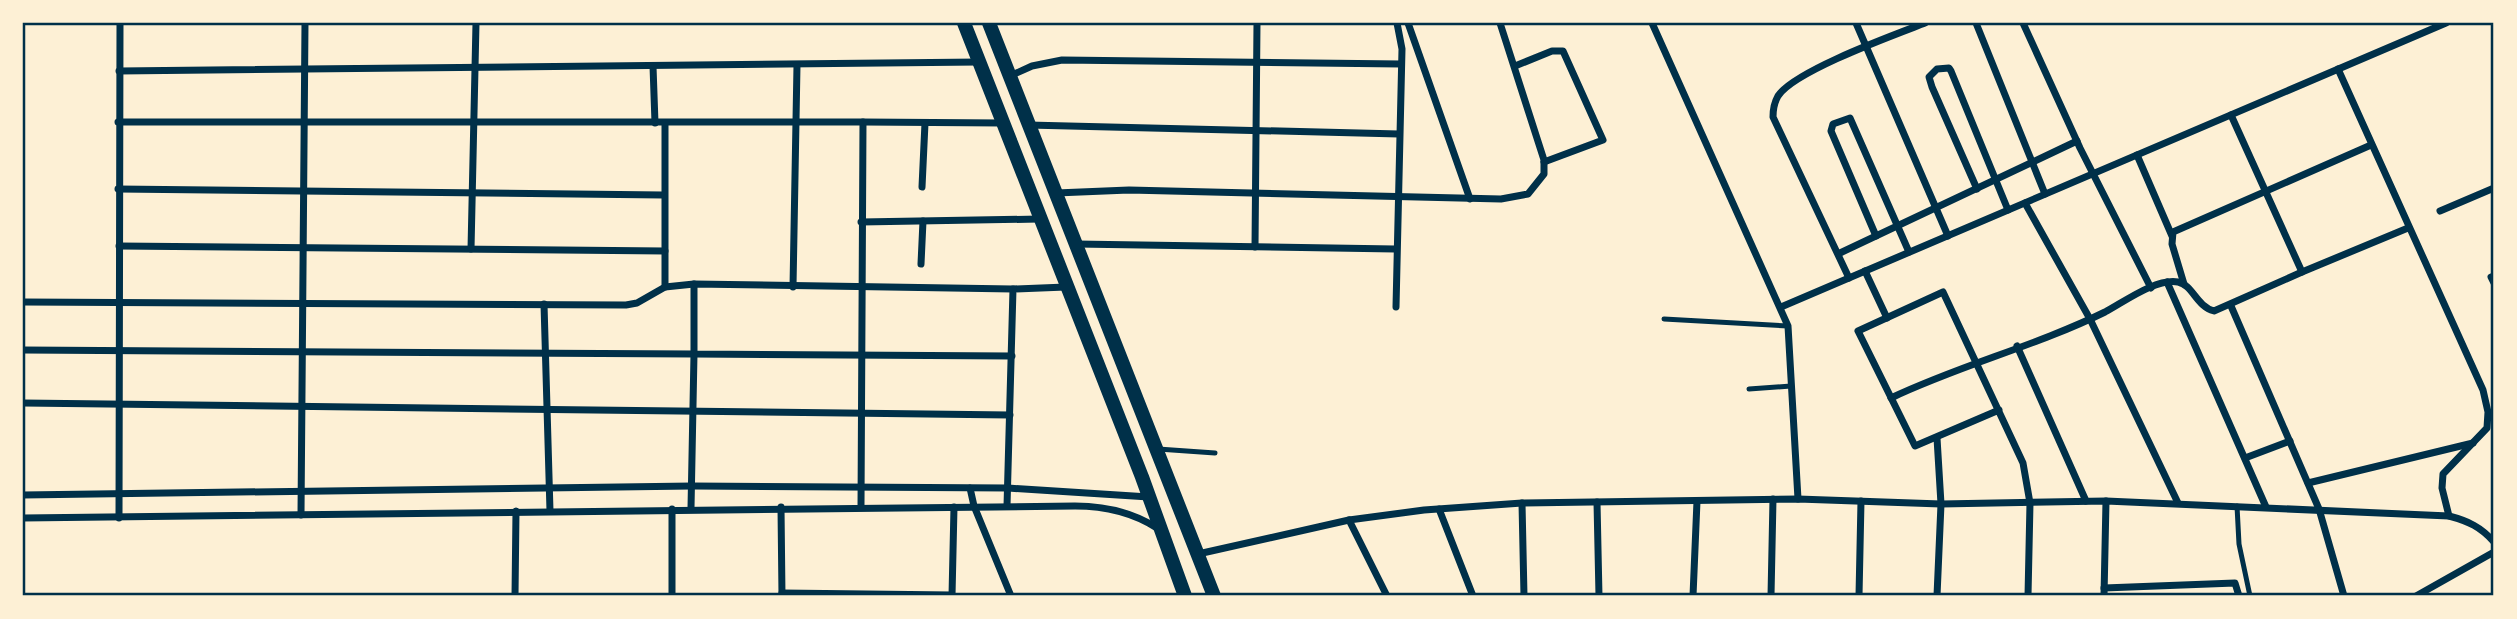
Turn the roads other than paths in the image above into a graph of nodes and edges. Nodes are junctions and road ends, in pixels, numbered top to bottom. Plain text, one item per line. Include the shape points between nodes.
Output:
1 (120, 23) edge
2 (305, 23) edge
3 (476, 23) edge
4 (964, 23) edge
5 (989, 23) edge
6 (1257, 23) edge
7 (1397, 23) edge
8 (1408, 23) edge
9 (1500, 23) edge
10 (1652, 23) edge
11 (1856, 23) edge
12 (1925, 23) edge
13 (1976, 23) edge
14 (2023, 23) edge
15 (2446, 23) edge
16 (1866, 47) junction
17 (979, 62) junction
18 (1256, 62) junction
19 (1402, 64) junction
20 (797, 65) junction
21 (653, 66) junction
22 (1515, 66) junction
23 (475, 67) junction
24 (2338, 69) junction
25 (119, 71) junction
26 (305, 71) junction
27 (1009, 76) junction
28 (2231, 115) junction
29 (305, 121) junction
30 (118, 122) junction
31 (795, 122) junction
32 (863, 122) junction
33 (473, 123) junction
34 (655, 123) junction
35 (665, 123) junction
36 (925, 123) junction
37 (1002, 123) junction
38 (1028, 125) junction
39 (1255, 129) junction
40 (1399, 134) junction
41 (2077, 141) junction
42 (2371, 145) junction
43 (2137, 155) junction
44 (1544, 162) junction
45 (2032, 163) junction
46 (2094, 173) junction
47 (1997, 180) junction
48 (922, 187) dead end
49 (2494, 188) edge
50 (118, 189) junction
51 (1977, 189) junction
52 (303, 191) junction
53 (2265, 191) junction
54 (1255, 192) junction
55 (472, 193) junction
56 (1056, 193) junction
57 (2045, 194) junction
58 (663, 195) junction
59 (1397, 197) junction
60 (1471, 199) junction
61 (2025, 203) junction
62 (1936, 207) junction
63 (2008, 210) junction
64 (2440, 211) dead end
65 (1039, 219) junction
66 (923, 221) junction
67 (861, 222) junction
68 (1898, 226) junction
69 (2408, 228) junction
70 (1876, 236) junction
71 (1948, 236) junction
72 (2172, 236) junction
73 (1076, 244) junction
74 (119, 246) junction
75 (1255, 247) junction
76 (302, 248) junction
77 (471, 250) junction
78 (1395, 250) junction
79 (665, 251) junction
80 (1909, 252) junction
81 (1840, 253) junction
82 (921, 264) dead end
83 (1865, 271) junction
84 (2302, 272) junction
85 (2494, 276) edge
86 (1849, 278) junction
87 (2167, 282) junction
88 (2494, 283) edge
89 (694, 284) junction
90 (2184, 284) junction
91 (665, 287) junction
92 (793, 287) junction
93 (860, 287) junction
94 (1066, 287) junction
95 (2151, 288) junction
96 (1013, 289) junction
97 (23, 302) edge
98 (544, 304) junction
99 (119, 305) junction
100 (303, 305) junction
101 (2231, 306) junction
102 (1396, 307) dead end
103 (1781, 307) junction
104 (1887, 318) junction
105 (1664, 319) dead end
106 (2090, 319) junction
107 (1788, 326) junction
108 (2017, 346) junction
109 (23, 350) edge
110 (119, 352) junction
111 (302, 352) junction
112 (543, 354) junction
113 (694, 354) junction
114 (862, 355) junction
115 (1012, 356) junction
116 (1976, 365) junction
117 (1791, 386) junction
118 (1749, 389) dead end
119 (1891, 398) junction
120 (23, 402) edge
121 (118, 405) junction
122 (301, 408) junction
123 (1999, 410) junction
124 (545, 411) junction
125 (861, 411) junction
126 (694, 413) junction
127 (1010, 415) junction
128 (1937, 438) junction
129 (2290, 442) junction
130 (2477, 442) junction
131 (1158, 449) junction
132 (1215, 453) dead end
133 (2245, 458) junction
134 (2308, 483) junction
135 (692, 486) junction
136 (861, 487) junction
137 (970, 488) junction
138 (1008, 488) junction
139 (548, 489) junction
140 (301, 491) junction
141 (119, 492) junction
142 (23, 495) edge
143 (1149, 498) junction
144 (1773, 499) junction
145 (1798, 499) junction
146 (1697, 501) junction
147 (1861, 501) junction
148 (2086, 501) junction
149 (2106, 501) junction
150 (1597, 502) junction
151 (1522, 503) junction
152 (2030, 503) junction
153 (2178, 503) junction
154 (1941, 504) junction
155 (2237, 505) junction
156 (974, 506) junction
157 (1007, 506) junction
158 (782, 507) junction
159 (861, 507) junction
160 (954, 507) junction
161 (2266, 507) junction
162 (691, 508) junction
163 (672, 509) junction
164 (1439, 509) junction
165 (2319, 509) junction
166 (516, 511) junction
167 (550, 511) junction
168 (301, 515) junction
169 (2449, 516) junction
170 (23, 518) edge
171 (120, 518) junction
172 (1349, 520) junction
173 (1161, 530) junction
174 (2494, 542) edge
175 (2494, 552) edge
176 (1197, 554) junction
177 (2104, 592) edge
178 (782, 595) edge
179 (515, 596) edge
180 (672, 596) edge
181 (952, 596) edge
182 (1011, 596) edge
183 (1185, 596) edge
184 (1214, 596) edge
185 (1387, 596) edge
186 (1473, 596) edge
187 (1524, 596) edge
188 (1599, 596) edge
189 (1693, 596) edge
190 (1771, 596) edge
191 (1859, 596) edge
192 (1937, 596) edge
193 (2028, 596) edge
194 (2239, 596) edge
195 (2250, 596) edge
196 (2344, 596) edge
197 (2416, 596) edge

1 - 25 street
2 - 26 street
3 - 23 street
4 - 17 main road
5 - 27 main road
6 - 18 street
7 - 19 street
8 - 60 street
9 - 22 street
10 - 103 street
11 - 16 street
12 - 16 street
13 - 45 street
14 - 41 street
15 - 24 street
16 - 62 street
16 - 81 street via 1801,78 1779,94 1773,108 1773,117
17 - 20 street
17 - 37 main road
18 - 19 street
18 - 27 street via 1062,60
18 - 39 street
19 - 40 street
20 - 21 street
20 - 31 street
21 - 23 street
21 - 34 street
22 - 44 street
22 - 44 street via 1563,51 1603,140
23 - 26 street
23 - 33 street
24 - 28 street
24 - 42 street
25 - 26 street
25 - 30 street
26 - 29 street
27 - 38 main road
28 - 43 street
28 - 53 street
29 - 30 street
29 - 33 street
29 - 52 street
30 - 50 street
31 - 32 street
31 - 35 street
31 - 92 street
32 - 36 street
32 - 67 street
33 - 34 street
33 - 55 street
34 - 35 street
35 - 58 street
36 - 37 street
36 - 48 street
37 - 65 main road
38 - 39 street
38 - 56 main road
39 - 40 street
39 - 54 street
40 - 59 street
41 - 45 street
41 - 46 street
42 - 53 street
42 - 69 street
43 - 46 street
43 - 72 street
44 - 60 street via 1544,174 1528,194 1501,200
45 - 47 street
45 - 57 street
46 - 57 street
46 - 95 street
47 - 51 street
47 - 51 street via 1951,71 1937,69 1929,77
47 - 63 street
49 - 64 street
50 - 52 street
50 - 74 street
51 - 62 street
52 - 55 street
52 - 76 street
53 - 72 street
53 - 84 street
54 - 56 street
54 - 59 street
54 - 75 street
55 - 58 street
55 - 77 street
56 - 73 main road
57 - 61 street
58 - 79 street
59 - 60 street
59 - 78 street
61 - 63 street
61 - 106 street
62 - 68 street
62 - 71 street
63 - 71 street
65 - 66 street
65 - 94 main road
66 - 67 street
66 - 82 street
67 - 93 street
68 - 70 street
68 - 70 street via 1853,120 1833,124 1831,131
68 - 80 street
69 - 84 street
69 - 130 street via 2483,390 2487,428
70 - 81 street
71 - 80 street
72 - 90 street
73 - 75 street
73 - 131 main road
74 - 76 street
74 - 99 street
75 - 78 street
76 - 77 street
76 - 100 street
77 - 79 street
78 - 102 street
79 - 91 street
80 - 83 street
81 - 86 street
83 - 86 street
83 - 104 street
84 - 101 street
85 - 88 street
86 - 103 street
87 - 90 street
87 - 95 street
87 - 133 street
89 - 91 street
89 - 92 street
89 - 113 street
90 - 101 street via 2204,308 2214,311
91 - 98 street via 626,305
92 - 93 street
93 - 96 street
93 - 114 street
94 - 96 street
94 - 143 main road
95 - 106 street
96 - 115 street
97 - 99 street
98 - 100 street
98 - 112 street
99 - 100 street
99 - 110 street
100 - 111 street
101 - 129 street
103 - 107 street
104 - 116 street via 1943,292
104 - 119 street via 1858,331
105 - 107 lane
106 - 108 street
106 - 153 street
107 - 117 street
108 - 116 street
108 - 148 street
109 - 110 street
110 - 111 street
110 - 121 street
111 - 112 street
111 - 122 street
112 - 113 street
112 - 124 street
113 - 114 street
113 - 126 street
114 - 115 street
114 - 125 street
115 - 127 street
116 - 119 street
116 - 123 street
117 - 118 lane
117 - 145 street
119 - 128 street via 1915,446
120 - 121 street
121 - 122 street
121 - 141 street
122 - 124 street
122 - 140 street
123 - 128 street
123 - 152 street via 2023,463
124 - 126 street
124 - 139 street
125 - 126 street
125 - 127 street
125 - 136 street
126 - 135 street
127 - 138 street
128 - 154 street
129 - 133 street
129 - 134 street
130 - 134 street
130 - 169 street via 2443,474
131 - 132 lane
131 - 176 main road
133 - 161 street
134 - 165 street
135 - 136 street
135 - 139 street
135 - 162 street
136 - 137 street
136 - 159 street
137 - 138 street
137 - 156 street
138 - 143 street
138 - 157 street
139 - 140 street
139 - 167 street
140 - 141 street
140 - 168 street
141 - 142 street
141 - 171 street
143 - 173 main road
144 - 145 street
144 - 146 street
144 - 190 street
145 - 147 street
146 - 150 street
146 - 189 street
147 - 154 street
147 - 191 street
148 - 149 street
148 - 152 street
149 - 153 street
149 - 177 street
150 - 151 street
150 - 188 street
151 - 164 street
151 - 187 street
152 - 154 street
152 - 193 street
153 - 155 street
154 - 192 street
155 - 161 street
155 - 195 lane via 2239,544
156 - 157 street
156 - 160 street
156 - 182 street
157 - 173 street via 1097,506 1141,518
158 - 159 street
158 - 162 street
158 - 178 street
159 - 160 street
160 - 181 street
161 - 165 street
162 - 163 street
163 - 167 street
163 - 180 street
164 - 172 street
164 - 186 street
165 - 169 street
165 - 196 street
166 - 167 street
166 - 168 street
166 - 179 street
168 - 171 street
169 - 174 street via 2483,530
170 - 171 street
172 - 176 street
172 - 185 street
173 - 183 main road
175 - 197 street
176 - 184 main road
177 - 194 street via 2235,583
178 - 181 street

